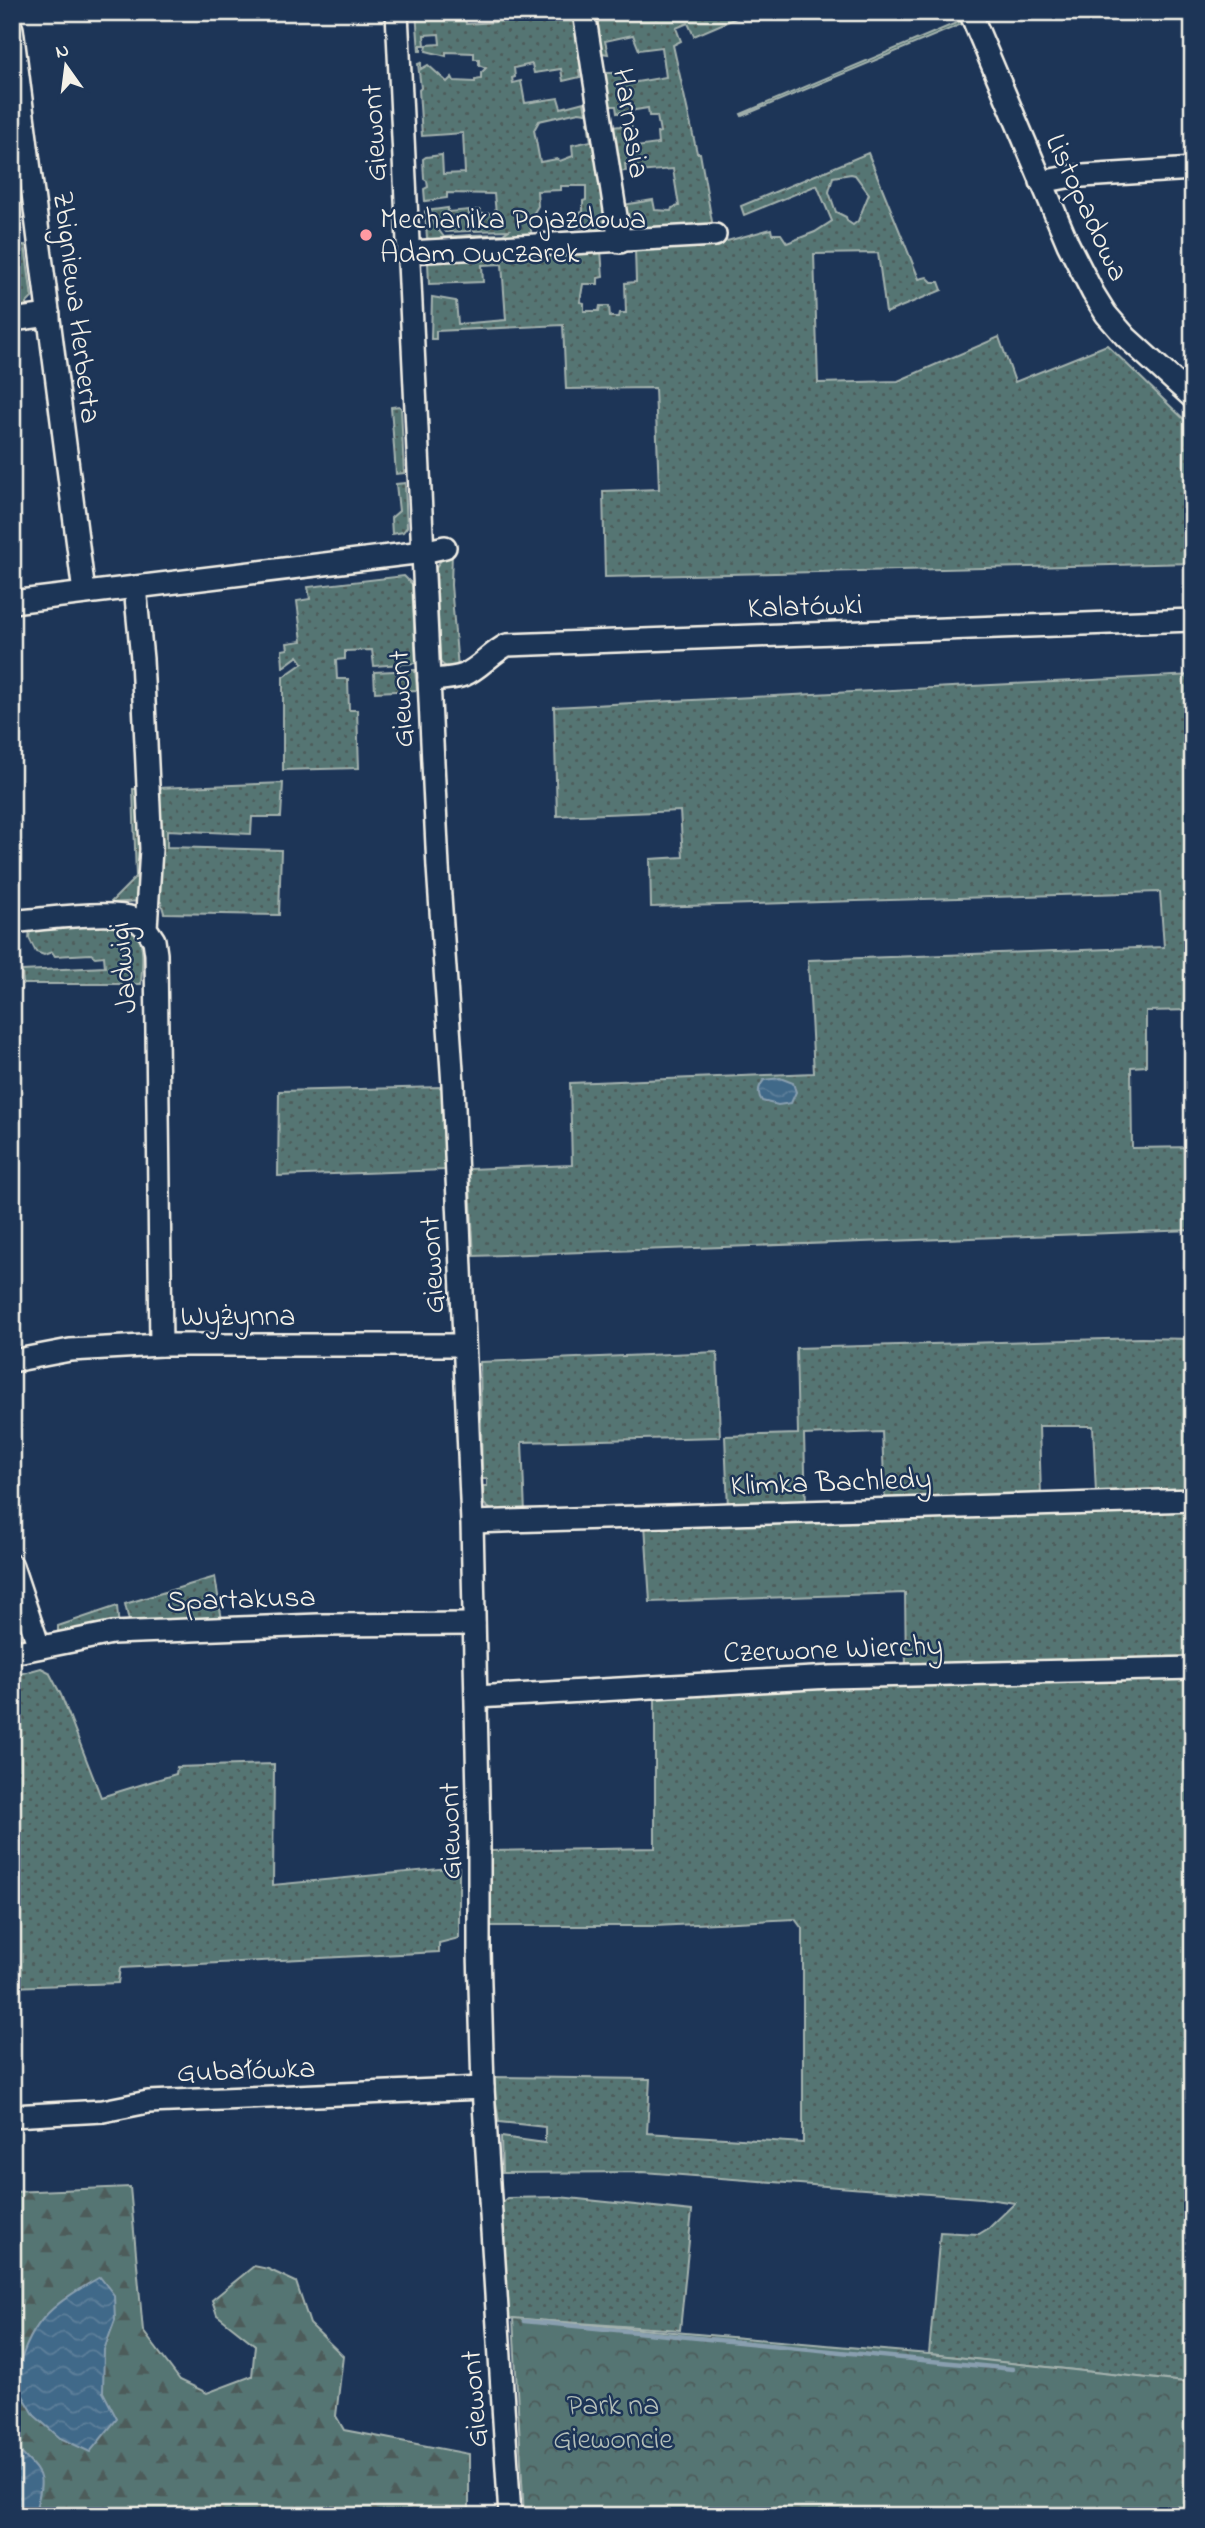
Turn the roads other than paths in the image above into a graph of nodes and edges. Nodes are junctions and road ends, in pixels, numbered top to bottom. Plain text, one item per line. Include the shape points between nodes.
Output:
1 (397, 12) edge
2 (584, 12) edge
3 (970, 12) edge
4 (12, 29) edge
5 (1193, 169) edge
6 (1041, 182) junction
7 (715, 236) dead end
8 (620, 242) junction
9 (408, 252) junction
10 (49, 315) junction
11 (12, 320) edge
12 (1193, 398) edge
13 (445, 547) dead end
14 (423, 552) junction
15 (135, 587) junction
16 (84, 593) junction
17 (12, 602) edge
18 (1193, 620) edge
19 (429, 680) junction
20 (12, 922) edge
21 (146, 928) junction
22 (161, 1345) junction
23 (464, 1345) junction
24 (12, 1361) edge
25 (1193, 1500) edge
26 (472, 1522) junction
27 (12, 1566) edge
28 (474, 1624) junction
29 (39, 1647) junction
30 (12, 1653) edge
31 (1193, 1668) edge
32 (476, 1696) junction
33 (483, 2088) junction
34 (12, 2116) edge
35 (510, 2516) edge

1 - 9 street, Giewont
2 - 8 street, Harnasia
3 - 6 street, Listopadowa
4 - 10 street, Zbigniewa Herberta
5 - 6 street
6 - 12 street, Listopadowa via 1106,314
7 - 8 street
8 - 9 street
9 - 14 street, Giewont
10 - 11 street
10 - 16 street, Zbigniewa Herberta
13 - 14 street
14 - 15 street
14 - 19 street, Giewont
15 - 16 street
15 - 21 street, Jadwigi via 150,849
16 - 17 street
18 - 19 street, Kalatówki via 507,645 462,676
19 - 23 street, Giewont
20 - 21 street via 120,916 135,919
21 - 22 street, Jadwigi via 156,954
22 - 23 street, Wyżynna
22 - 24 street, Wyżynna via 70,1350
23 - 26 street, Giewont
25 - 26 street, Klimka Bachledy
26 - 28 street, Giewont
27 - 29 street
28 - 29 street, Spartakusa via 112,1633
28 - 32 street, Giewont
29 - 30 street, Spartakusa
31 - 32 street, Czerwone Wierchy via 831,1677
32 - 33 street, Giewont
33 - 34 street, Gubałówka via 148,2102 103,2111
33 - 35 street, Giewont

